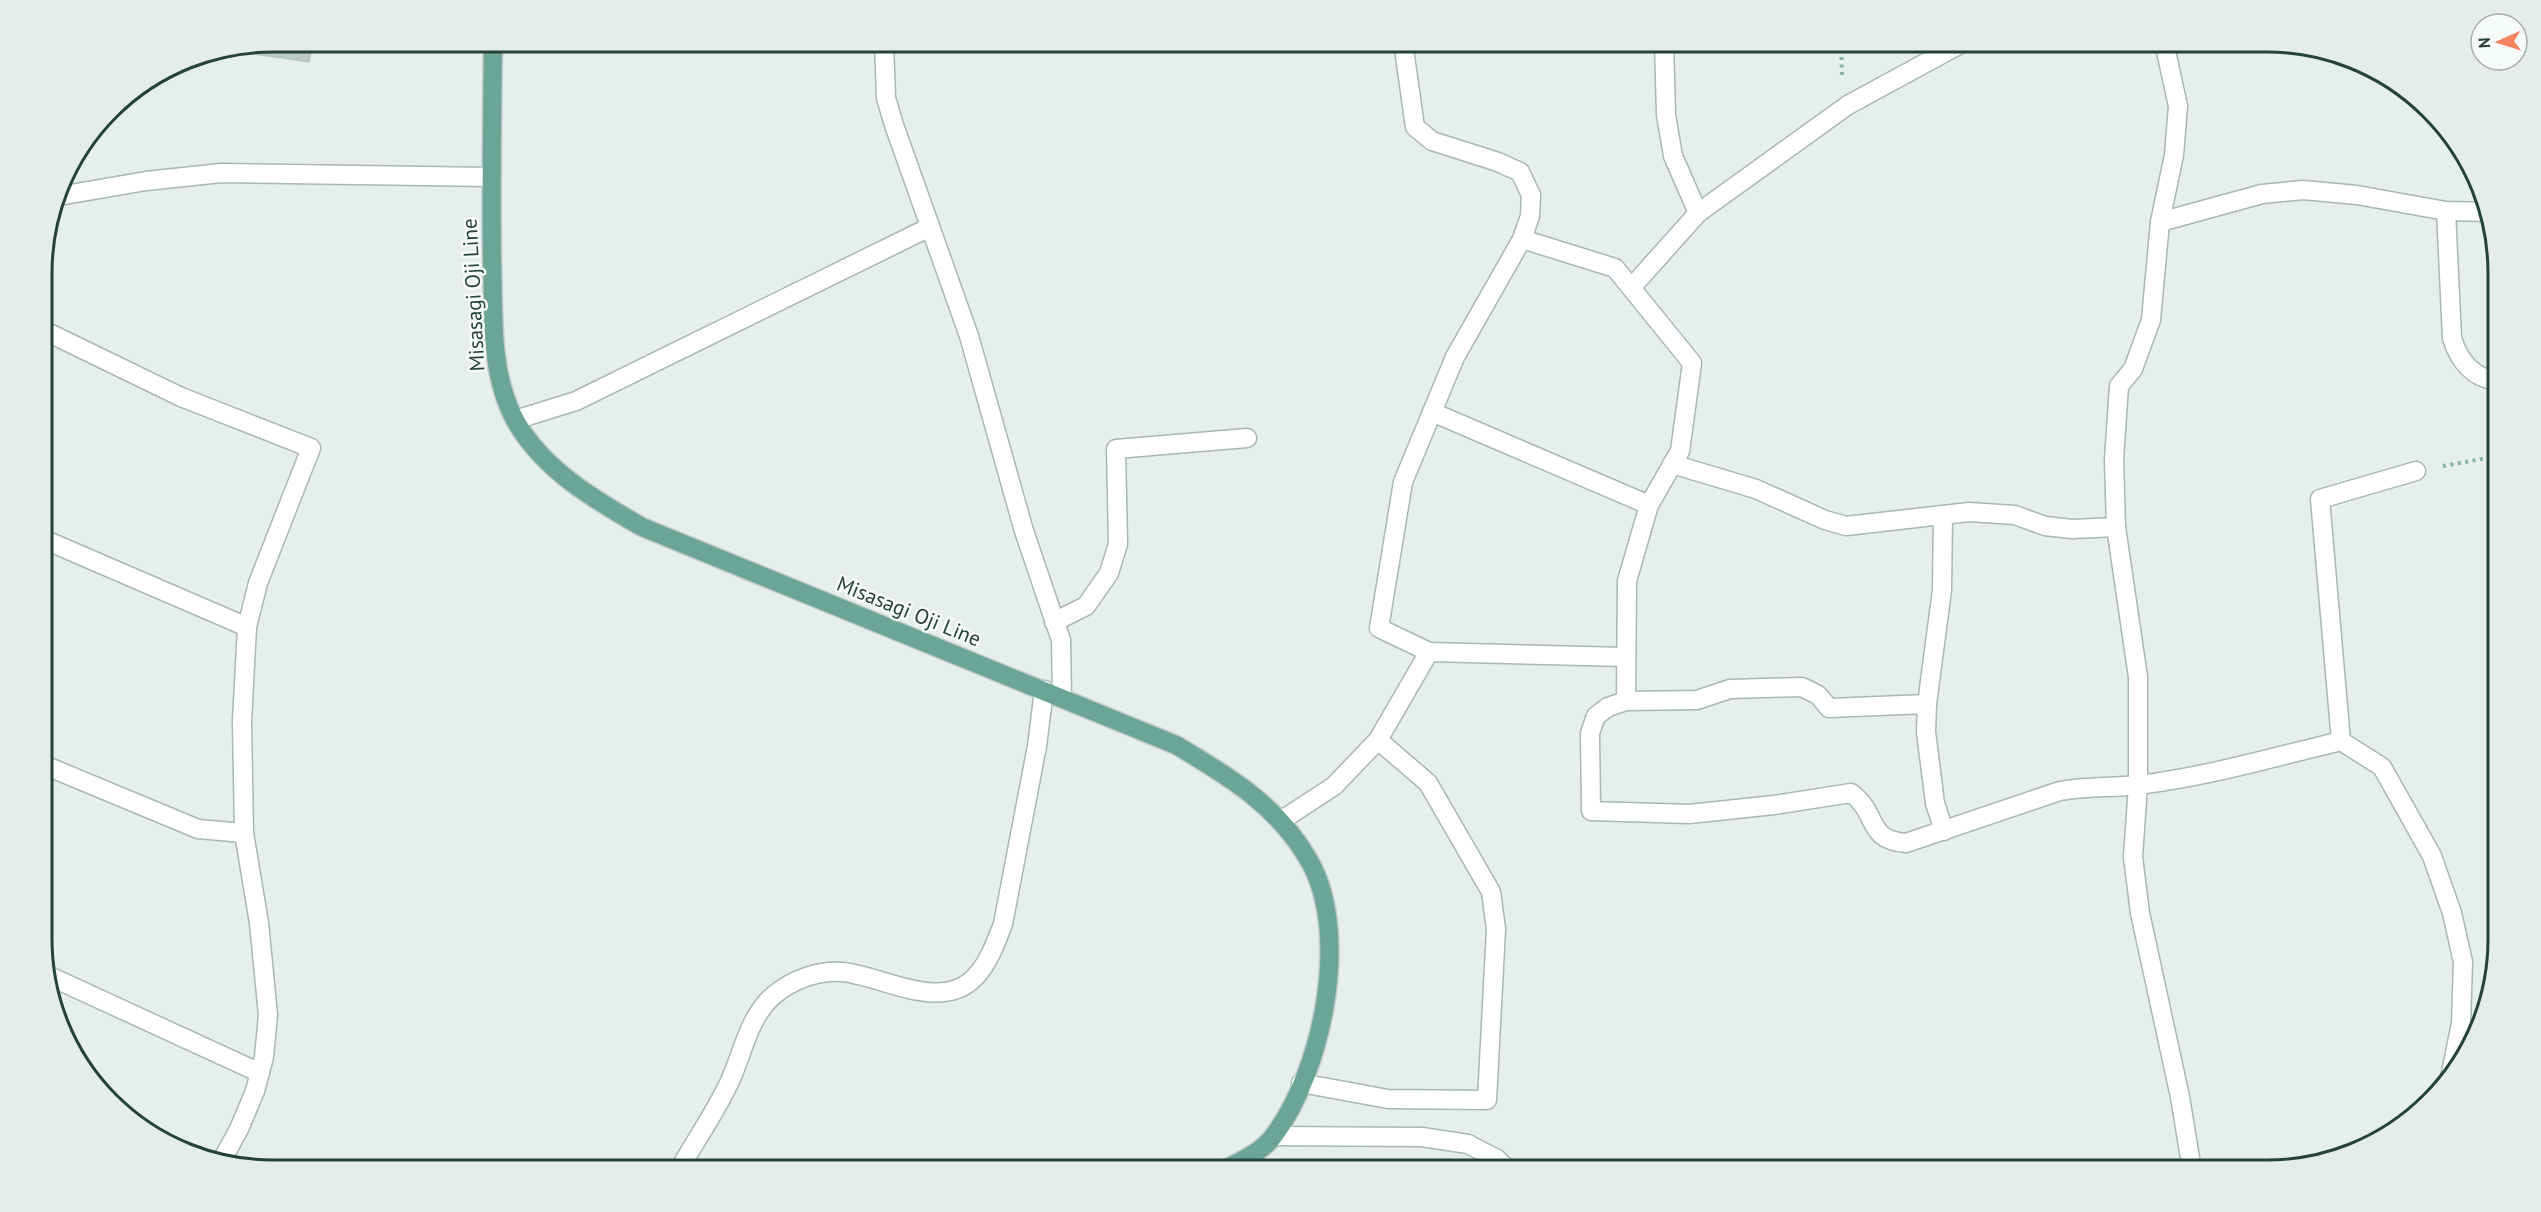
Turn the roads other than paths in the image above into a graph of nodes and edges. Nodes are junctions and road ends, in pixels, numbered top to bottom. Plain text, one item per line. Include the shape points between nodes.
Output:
1 (493, 52) edge
2 (884, 52) edge
3 (1404, 52) edge
4 (1664, 52) edge
5 (1946, 52) edge
6 (2166, 52) edge
7 (491, 177) junction
8 (67, 195) edge
9 (2446, 211) junction
10 (2480, 212) edge
11 (1698, 213) junction
12 (2160, 222) junction
13 (930, 226) junction
14 (1522, 239) junction
15 (1632, 288) junction
16 (52, 334) edge
17 (2488, 380) edge
18 (1432, 412) junction
19 (515, 420) junction
20 (1247, 438) dead end
21 (1672, 464) junction
22 (2416, 471) road end
23 (1649, 504) junction
24 (1943, 515) junction
25 (2116, 527) junction
26 (52, 543) edge
27 (1054, 622) junction
28 (247, 627) junction
29 (1429, 652) junction
30 (1625, 657) junction
31 (1044, 690) junction
32 (1062, 698) junction
33 (1626, 701) junction
34 (1927, 704) junction
35 (1378, 740) junction
36 (2341, 741) junction
37 (52, 768) edge
38 (2138, 785) junction
39 (1282, 820) junction
40 (1944, 831) junction
41 (244, 833) junction
42 (57, 979) edge
43 (2454, 1056) edge
44 (260, 1073) junction
45 (1301, 1083) junction
46 (1274, 1136) junction
47 (225, 1154) edge
48 (685, 1160) edge
49 (1243, 1160) edge
50 (1498, 1160) edge
51 (2190, 1160) edge

1 - 7 main road, Misasagi Oji Line
2 - 13 street via 886,98
3 - 14 street via 1415,127 1432,141 1520,172 1531,195 1530,216
4 - 11 street via 1666,115 1673,156
5 - 11 street via 1848,105
6 - 12 street via 2178,106 2174,155
7 - 8 street via 221,174 146,181
7 - 19 main road, Misasagi Oji Line via 494,348 500,383
9 - 10 street
9 - 12 street via 2303,190 2262,194
9 - 17 street via 2452,338 2457,355 2470,370
11 - 15 street
12 - 25 street via 2151,320 2133,369 2119,386 2114,460
13 - 19 street via 576,401
13 - 27 street via 969,336
14 - 15 street via 1615,268
14 - 18 street via 1455,357
15 - 21 street via 1692,363 1680,451
16 - 28 street via 181,397 311,448 258,583
18 - 23 street
18 - 29 street via 1403,482 1379,628
19 - 31 main road, Misasagi Oji Line via 556,470 597,501 642,527
20 - 27 street via 1116,449 1118,544 1109,573 1086,606
21 - 23 street
21 - 24 street via 1756,489 1846,526
22 - 36 street via 2320,498
23 - 30 street via 1627,581
24 - 25 street via 2014,514 2044,526
24 - 34 street via 1942,590
25 - 38 street via 2138,677
26 - 28 street
27 - 32 street via 1060,640
28 - 41 street via 242,721
29 - 30 street
29 - 35 street
30 - 33 street
31 - 32 main road, Misasagi Oji Line
31 - 48 street via 1003,924 976,977 964,986 929,992 841,972 818,973 796,981 761,1009 729,1084
32 - 39 main road, Misasagi Oji Line via 1176,745 1234,780
33 - 34 street via 1697,700 1730,689 1802,687 1818,695 1829,708
33 - 40 street via 1596,716 1590,733 1591,811 1689,814 1851,793 1861,800 1878,832 1889,842 1906,843
34 - 40 street via 1929,765
35 - 39 street via 1334,786
35 - 45 street via 1428,783 1491,892 1496,929 1486,1100 1388,1099
36 - 38 street
36 - 43 street via 2382,766 2432,856 2452,913 2463,962 2461,1023
37 - 41 street via 198,829
38 - 40 street via 2084,786 2060,791
38 - 51 street via 2133,857 2140,913
39 - 45 main road, Misasagi Oji Line via 1311,865 1324,902 1331,956 1326,1002
41 - 44 street via 259,923 268,1015
42 - 44 street
44 - 47 street
45 - 46 main road, Misasagi Oji Line via 1296,1100
46 - 49 main road, Misasagi Oji Line
46 - 50 street via 1422,1137 1468,1144

